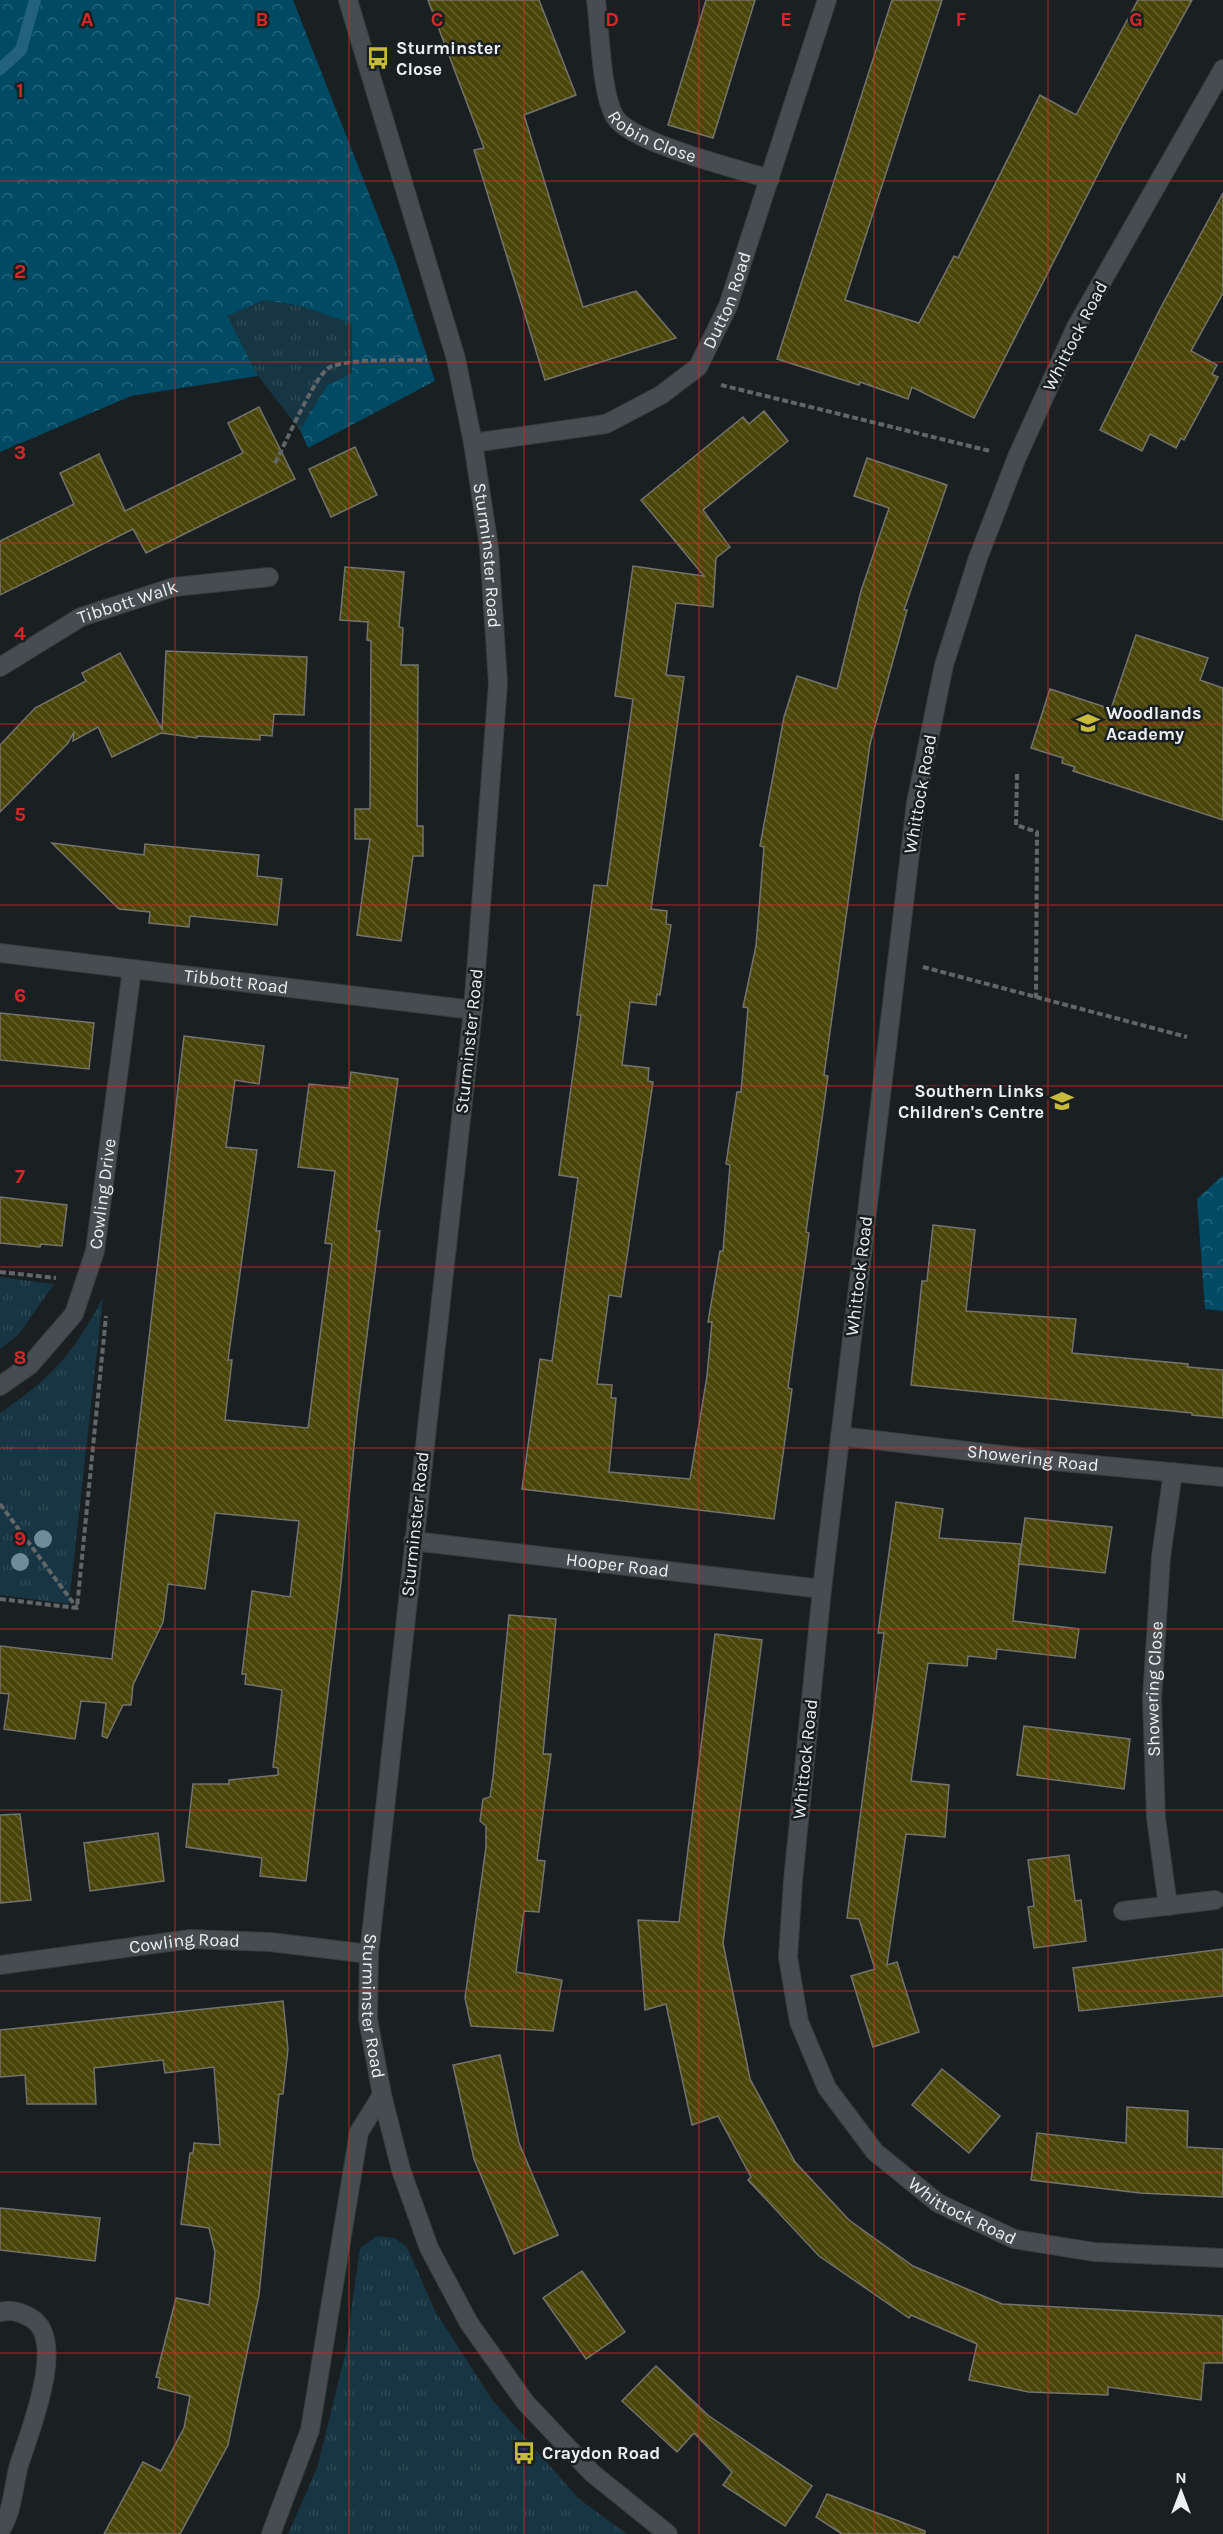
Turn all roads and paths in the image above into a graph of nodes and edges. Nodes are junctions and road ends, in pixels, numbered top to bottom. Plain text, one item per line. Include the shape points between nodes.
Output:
1 (348, 0) edge
2 (596, 0) edge
3 (827, 0) edge
4 (1223, 69) edge
5 (771, 179) junction
6 (456, 359) junction
7 (722, 386) dead end
8 (473, 443) junction
9 (1017, 457) junction
10 (276, 463) dead end
11 (269, 577) dead end
12 (0, 667) edge
13 (1017, 774) dead end
14 (0, 953) edge
15 (897, 959) junction
16 (132, 969) junction
17 (1036, 998) junction
18 (473, 1010) junction
19 (1187, 1037) dead end
20 (0, 1272) edge
21 (85, 1281) junction
22 (107, 1308) dead end
23 (0, 1386) edge
24 (840, 1436) junction
25 (1173, 1472) junction
26 (1223, 1477) edge
27 (0, 1504) edge
28 (413, 1541) junction
29 (822, 1589) junction
30 (0, 1599) edge
31 (77, 1608) junction
32 (1215, 1900) dead end
33 (1168, 1906) junction
34 (1123, 1911) dead end
35 (369, 1954) junction
36 (0, 1965) edge
37 (382, 2095) junction
38 (1223, 2258) edge
39 (0, 2312) edge
40 (7, 2480) edge
41 (0, 2530) edge
42 (271, 2534) edge
43 (668, 2534) edge

1 - 6 street, Sturminster Road
2 - 5 street, Robin Close via 608,94 614,116 625,129 671,148
3 - 5 street, Dutton Road
4 - 9 street, Whittock Road via 1076,327
5 - 8 street, Dutton Road via 728,306 698,367 661,395 606,424
6 - 8 street, Sturminster Road
6 - 10 path via 343,363 328,368 314,386
7 - 9 path
8 - 18 street, Sturminster Road via 489,547 498,683
9 - 15 street, Whittock Road via 978,558 944,665 915,803
11 - 12 street, Tibbott Walk via 174,587 92,614
13 - 17 path via 1016,825 1037,831
14 - 16 street, Tibbott Road
15 - 17 path
15 - 24 street, Whittock Road
16 - 18 street, Tibbott Road
16 - 21 street, Cowling Drive via 95,1251
17 - 19 path
18 - 28 street, Sturminster Road
20 - 21 path
21 - 23 street, Cowling Drive via 74,1314 30,1365
22 - 31 path
24 - 25 street, Showering Road
24 - 29 street, Whittock Road
25 - 26 street, Showering Road
25 - 33 street, Showering Close via 1161,1557 1152,1699 1156,1818
27 - 31 path
28 - 29 street, Hooper Road
28 - 35 street, Sturminster Road
29 - 38 street, Whittock Road via 788,1957 799,2022 827,2088 875,2152 938,2203 1014,2239 1094,2252
30 - 31 path
32 - 33 street
33 - 34 street
35 - 36 street, Cowling Road via 270,1942 191,1939
35 - 37 street, Sturminster Road via 368,2019
37 - 42 street via 359,2132 310,2430
37 - 43 street via 400,2170 429,2248 469,2323 525,2402 549,2428 592,2473
39 - 40 street via 15,2311 35,2320 42,2328 47,2353 38,2401
40 - 41 street via 8,2519

